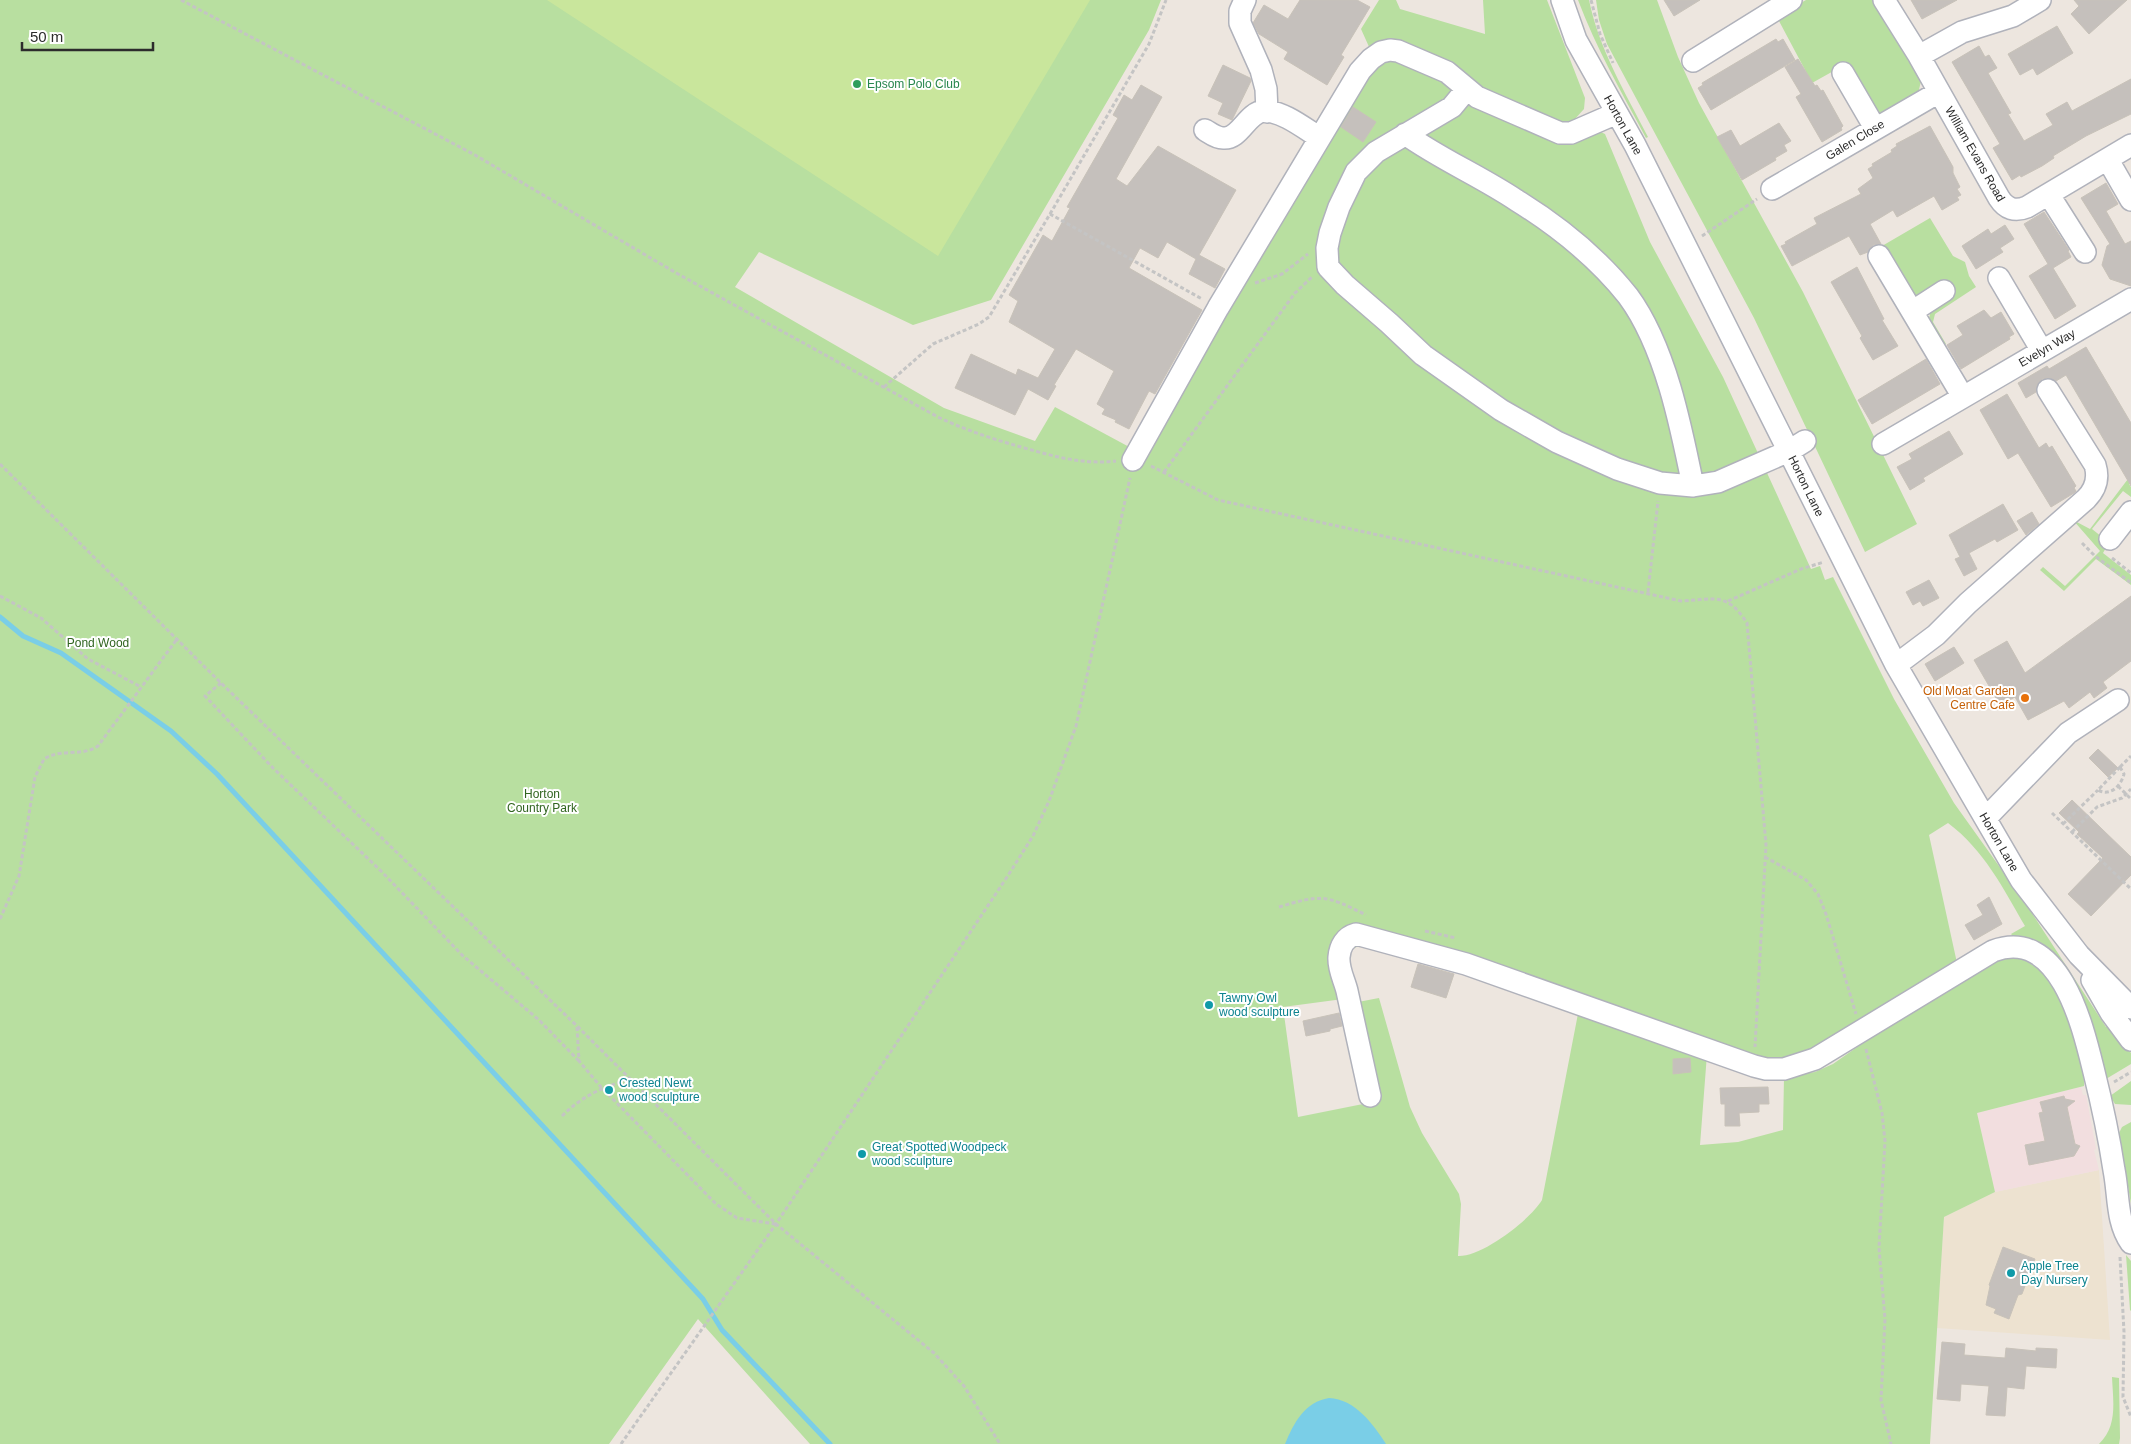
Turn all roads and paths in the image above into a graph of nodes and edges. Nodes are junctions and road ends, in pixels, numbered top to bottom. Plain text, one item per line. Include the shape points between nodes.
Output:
1 (181, 0) edge
2 (1166, 0) edge
3 (1245, 0) edge
4 (1562, 0) edge
5 (1591, 0) edge
6 (1884, 0) edge
7 (2040, 0) edge
8 (1789, 1) edge
9 (1919, 56) junction
10 (1693, 61) dead end
11 (1615, 67) dead end
12 (1843, 73) dead end
13 (1466, 90) junction
14 (1939, 92) junction
15 (1268, 112) junction
16 (1617, 113) junction
17 (1875, 128) junction
18 (1205, 130) dead end
19 (1405, 134) junction
20 (1320, 138) junction
21 (2131, 145) edge
22 (2108, 160) junction
23 (1772, 189) joint
24 (2049, 195) junction
25 (2131, 200) edge
26 (1050, 214) junction
27 (1697, 229) dead end
28 (1330, 233) junction
29 (2085, 252) dead end
30 (1879, 256) dead end
31 (1328, 267) junction
32 (1999, 278) dead end
33 (1232, 283) junction
34 (1944, 291) dead end
35 (2131, 299) edge
36 (1218, 308) junction
37 (1913, 312) junction
38 (2042, 351) junction
39 (884, 387) junction
40 (2048, 390) dead end
41 (1964, 396) junction
42 (1883, 444) dead end
43 (1797, 446) junction
44 (1133, 460) junction
45 (0, 464) edge
46 (1660, 483) junction
47 (1693, 486) junction
48 (2131, 512) edge
49 (2110, 539) dead end
50 (2082, 543) dead end
51 (1827, 566) dead end
52 (2131, 583) edge
53 (1648, 592) junction
54 (0, 596) edge
55 (1728, 601) junction
56 (177, 639) junction
57 (1896, 665) junction
58 (221, 683) junction
59 (141, 688) junction
60 (2118, 700) dead end
61 (2131, 756) edge
62 (2120, 767) junction
63 (2118, 786) junction
64 (2131, 789) edge
65 (2098, 790) junction
66 (2126, 795) junction
67 (2131, 799) edge
68 (2052, 813) dead end
69 (1986, 818) junction
70 (2063, 824) junction
71 (2072, 832) junction
72 (1765, 857) junction
73 (2131, 890) edge
74 (0, 919) edge
75 (2079, 955) junction
76 (2131, 1008) edge
77 (577, 1026) junction
78 (1861, 1029) junction
79 (2131, 1040) edge
80 (579, 1061) junction
81 (1754, 1066) junction
82 (630, 1079) junction
83 (602, 1087) junction
84 (1370, 1096) dead end
85 (562, 1116) dead end
86 (776, 1224) junction
87 (2131, 1243) edge
88 (621, 1444) edge
89 (1000, 1444) edge
90 (1891, 1444) edge

1 - 39 path via 475,155 678,274
2 - 26 path via 1149,44
3 - 15 street via 1240,10 1240,23 1261,70
4 - 16 street, Horton Lane via 1576,40
5 - 11 path via 1603,42
6 - 9 street, William Evans Road
7 - 9 street via 2013,16 1962,32
8 - 10 street
9 - 14 street, William Evans Road
12 - 17 street
13 - 16 street via 1560,133 1571,132
13 - 19 street via 1447,111
13 - 20 street via 1442,69 1398,51 1384,50 1360,71
14 - 17 street, Galen Close
14 - 24 street, William Evans Road via 2006,206 2020,210
15 - 18 street via 1258,113 1226,138
15 - 20 street via 1291,120
16 - 43 street, Horton Lane
17 - 23 street, Galen Close
19 - 28 street via 1370,157 1356,172
19 - 47 street via 1516,199 1558,229 1593,258 1628,297 1658,354 1683,436
20 - 33 street
21 - 22 street, William Evans Road
22 - 24 street, William Evans Road
22 - 25 street
23 - 27 path via 1701,237
24 - 29 street
26 - 36 path
26 - 39 path via 989,317 933,344
28 - 31 street
28 - 33 path via 1282,274 1247,286
30 - 37 street
31 - 46 street via 1422,355 1501,410 1557,442 1617,469
31 - 53 path via 1312,276 1295,293 1164,472 1218,500
32 - 38 street
33 - 36 street
34 - 37 street
35 - 38 street, Evelyn Way
36 - 44 street
37 - 41 street
38 - 41 street, Evelyn Way
39 - 44 path via 949,422 1001,441 1083,462
40 - 57 street via 2095,465 2098,474 2095,488 1936,635
41 - 42 street, Evelyn Way
43 - 47 street via 1718,482
43 - 57 street, Horton Lane
44 - 86 path via 1082,704 1060,774 1039,823 1007,877
45 - 56 path
46 - 47 street
46 - 53 path
48 - 49 street
50 - 52 path
51 - 55 path via 1823,561
53 - 55 path via 1681,600
54 - 59 path via 41,618 88,659
55 - 72 path via 1747,623
56 - 58 path
56 - 59 path
57 - 69 street, Horton Lane
58 - 77 path
58 - 80 path via 205,696 462,954 539,1020
59 - 74 path via 98,746 44,759 32,790 19,876
60 - 69 street via 2068,733
61 - 62 path
62 - 63 path via 2124,774
62 - 65 path
63 - 65 path via 2105,793
63 - 66 path
64 - 66 path
65 - 70 path
66 - 67 path
66 - 71 path via 2097,807
68 - 70 path
69 - 75 street, Horton Lane via 2021,880
70 - 71 path
71 - 73 path
72 - 78 path via 1806,880 1818,894
72 - 81 path
75 - 76 street, Horton Lane
75 - 79 street, Horton Lane via 2103,1000
77 - 80 path
77 - 82 path
78 - 81 street via 1802,1064 1774,1070
78 - 87 street via 1993,951 2012,947 2041,958 2064,984 2081,1022 2107,1128 2122,1226
78 - 90 path via 1882,1113 1885,1141 1880,1248 1885,1320 1881,1400
80 - 83 path
81 - 84 street via 1466,964 1356,934 1343,944 1339,964
82 - 83 path
82 - 86 path
83 - 85 path via 577,1102
83 - 86 path via 724,1211 748,1221
86 - 88 path
86 - 89 path via 934,1353 964,1386

